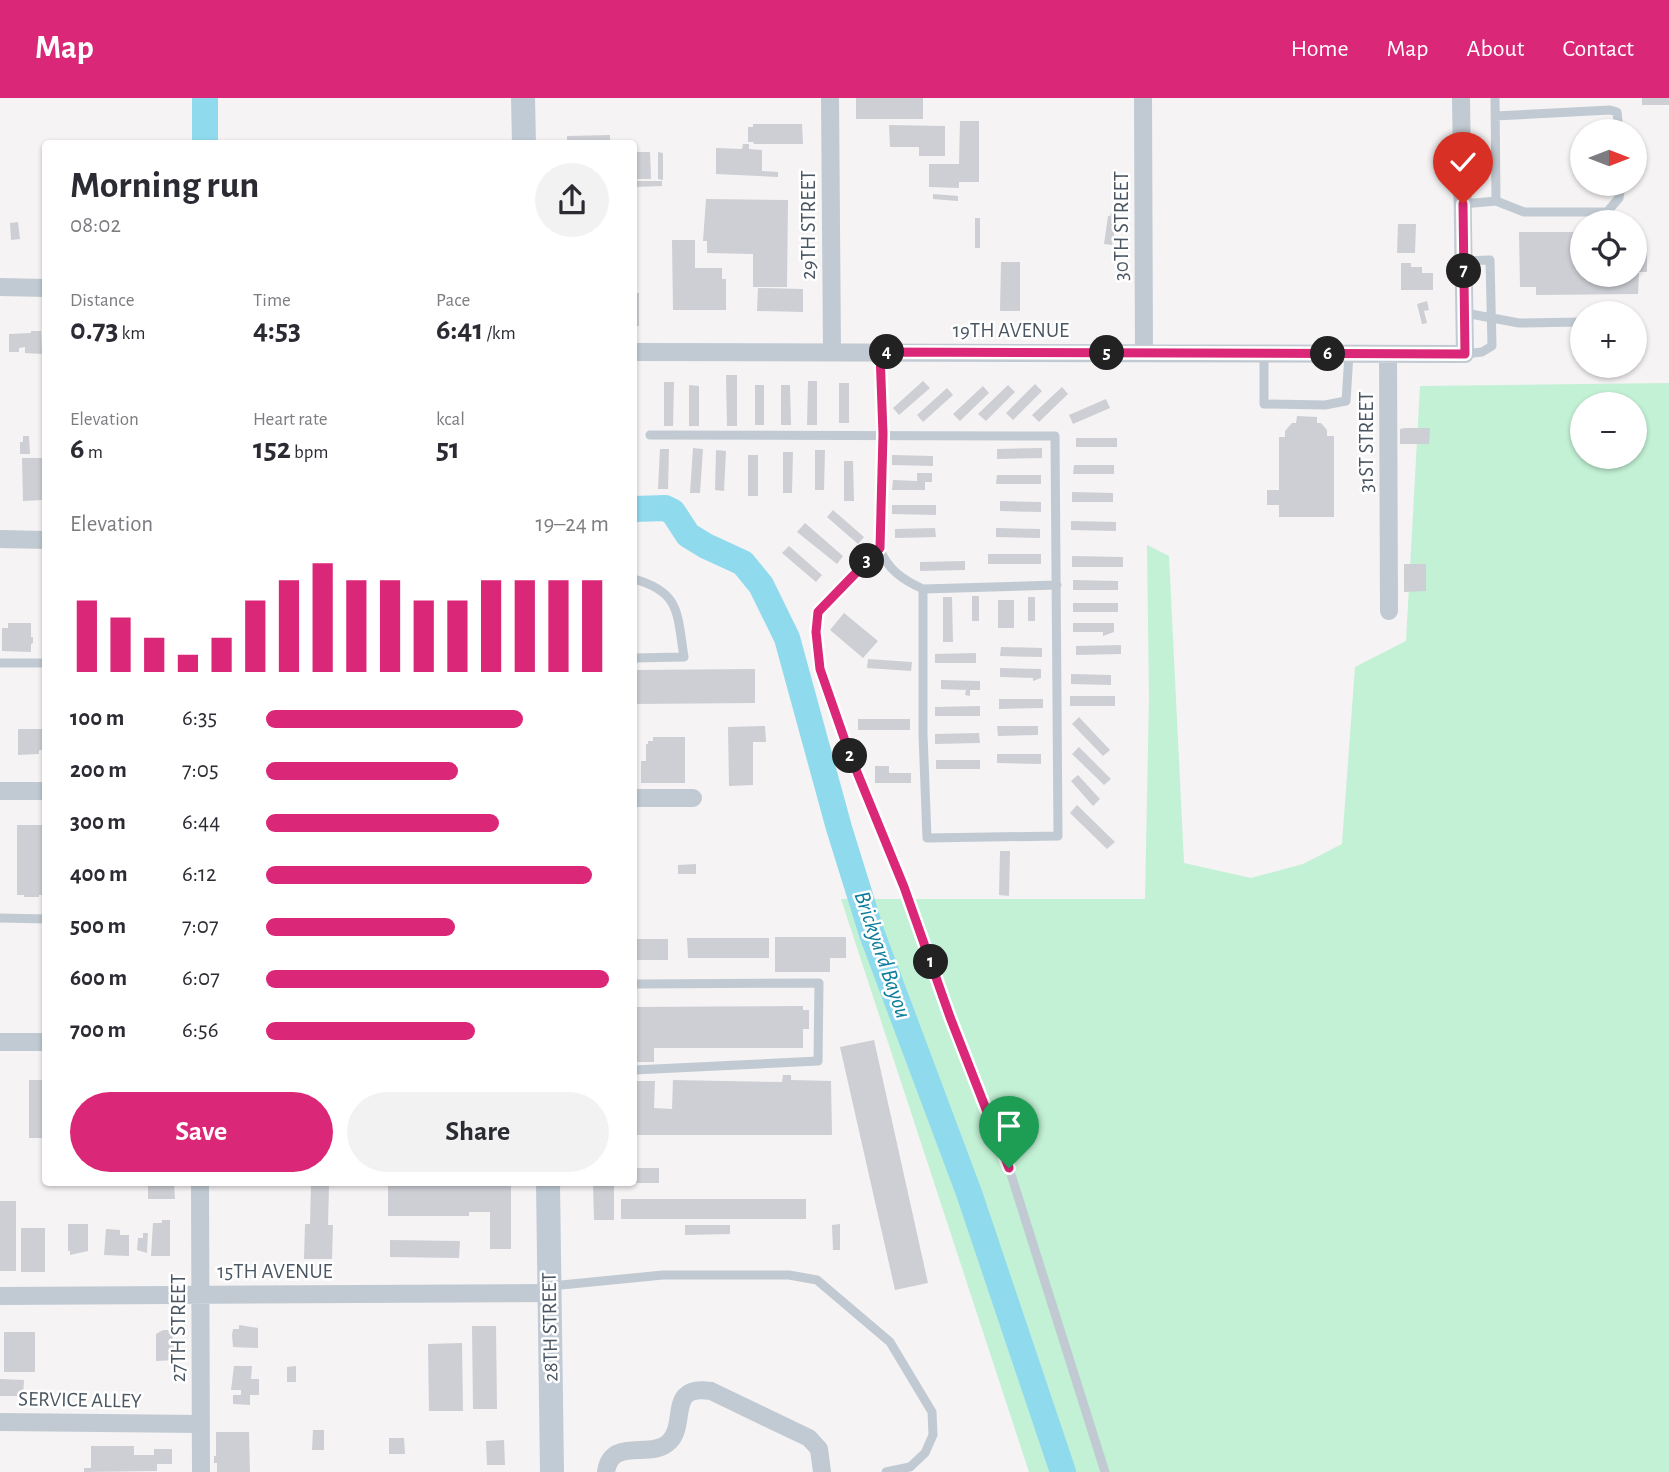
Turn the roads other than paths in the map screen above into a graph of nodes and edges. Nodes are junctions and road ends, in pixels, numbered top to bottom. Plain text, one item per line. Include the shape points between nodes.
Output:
1 (523, 98) edge
2 (830, 98) edge
3 (1143, 98) edge
4 (1461, 98) edge
5 (1495, 98) edge
6 (1495, 116) junction
7 (1618, 119) edge
8 (524, 140) edge
9 (1619, 196) edge
10 (1496, 201) junction
11 (1463, 204) junction
12 (1464, 261) junction
13 (0, 287) edge
14 (42, 288) edge
15 (1465, 313) junction
16 (1492, 318) junction
17 (1570, 322) edge
18 (637, 352) edge
19 (832, 352) junction
20 (880, 352) junction
21 (1144, 353) junction
22 (1264, 354) junction
23 (1349, 354) junction
24 (1388, 354) junction
25 (1465, 354) junction
26 (883, 434) junction
27 (650, 435) dead end
28 (0, 539) edge
29 (42, 540) edge
30 (880, 548) junction
31 (637, 580) edge
32 (1057, 585) junction
33 (923, 589) junction
34 (1389, 611) dead end
35 (637, 658) edge
36 (0, 663) edge
37 (42, 663) edge
38 (0, 791) edge
39 (42, 791) edge
40 (637, 798) edge
41 (693, 799) dead end
42 (0, 918) edge
43 (42, 919) edge
44 (637, 984) edge
45 (0, 1042) edge
46 (42, 1042) edge
47 (637, 1070) edge
48 (200, 1186) edge
49 (548, 1186) edge
50 (550, 1289) junction
51 (201, 1294) junction
52 (0, 1296) edge
53 (0, 1423) edge
54 (201, 1424) junction
55 (201, 1472) edge
56 (552, 1472) edge
57 (606, 1472) edge
58 (822, 1472) edge
59 (886, 1472) edge
60 (1105, 1472) edge

1 - 8 main road
2 - 19 street, 29TH STREET
3 - 21 street, 30TH STREET
4 - 11 street
5 - 6 lane
6 - 7 lane via 1610,110 1617,112
6 - 10 lane
9 - 10 lane via 1607,212 1524,212
10 - 11 lane
11 - 12 street
12 - 15 street
12 - 16 lane via 1490,260
13 - 14 street
15 - 16 lane
15 - 25 street
16 - 17 lane via 1519,323
16 - 25 lane via 1492,346
18 - 19 street, 19TH AVENUE
19 - 20 street, 19TH AVENUE
20 - 21 street, 19TH AVENUE
20 - 26 lane
21 - 22 street, 19TH AVENUE
22 - 23 street, 19TH AVENUE
22 - 23 lane via 1264,404 1325,405 1346,401
23 - 24 street, 19TH AVENUE
24 - 25 street
24 - 34 street, 31ST STREET
26 - 27 lane
26 - 30 lane
26 - 32 lane via 1055,436
28 - 29 street
30 - 33 lane via 885,563
30 - 60 lane via 818,612 820,669 1009,1168
31 - 35 lane via 668,595 677,612 684,657
32 - 33 lane
32 - 33 lane via 1058,836 927,838
36 - 37 lane
38 - 39 street
40 - 41 street
42 - 43 lane
44 - 47 lane via 819,983 818,1061
45 - 46 street
48 - 51 street, 27TH STREET
49 - 50 main road, 28TH STREET
50 - 51 street, 15TH AVENUE
50 - 56 main road, 28TH STREET
50 - 59 lane via 663,1275 789,1275 817,1280 890,1342 932,1412 933,1435 925,1453 910,1466
51 - 52 street, 15TH AVENUE
51 - 54 street, 27TH STREET
53 - 54 street, SERVICE ALLEY
54 - 55 street, 27TH STREET
57 - 58 street via 611,1457 619,1452 668,1443 680,1403 686,1395 702,1390 809,1438 819,1449

